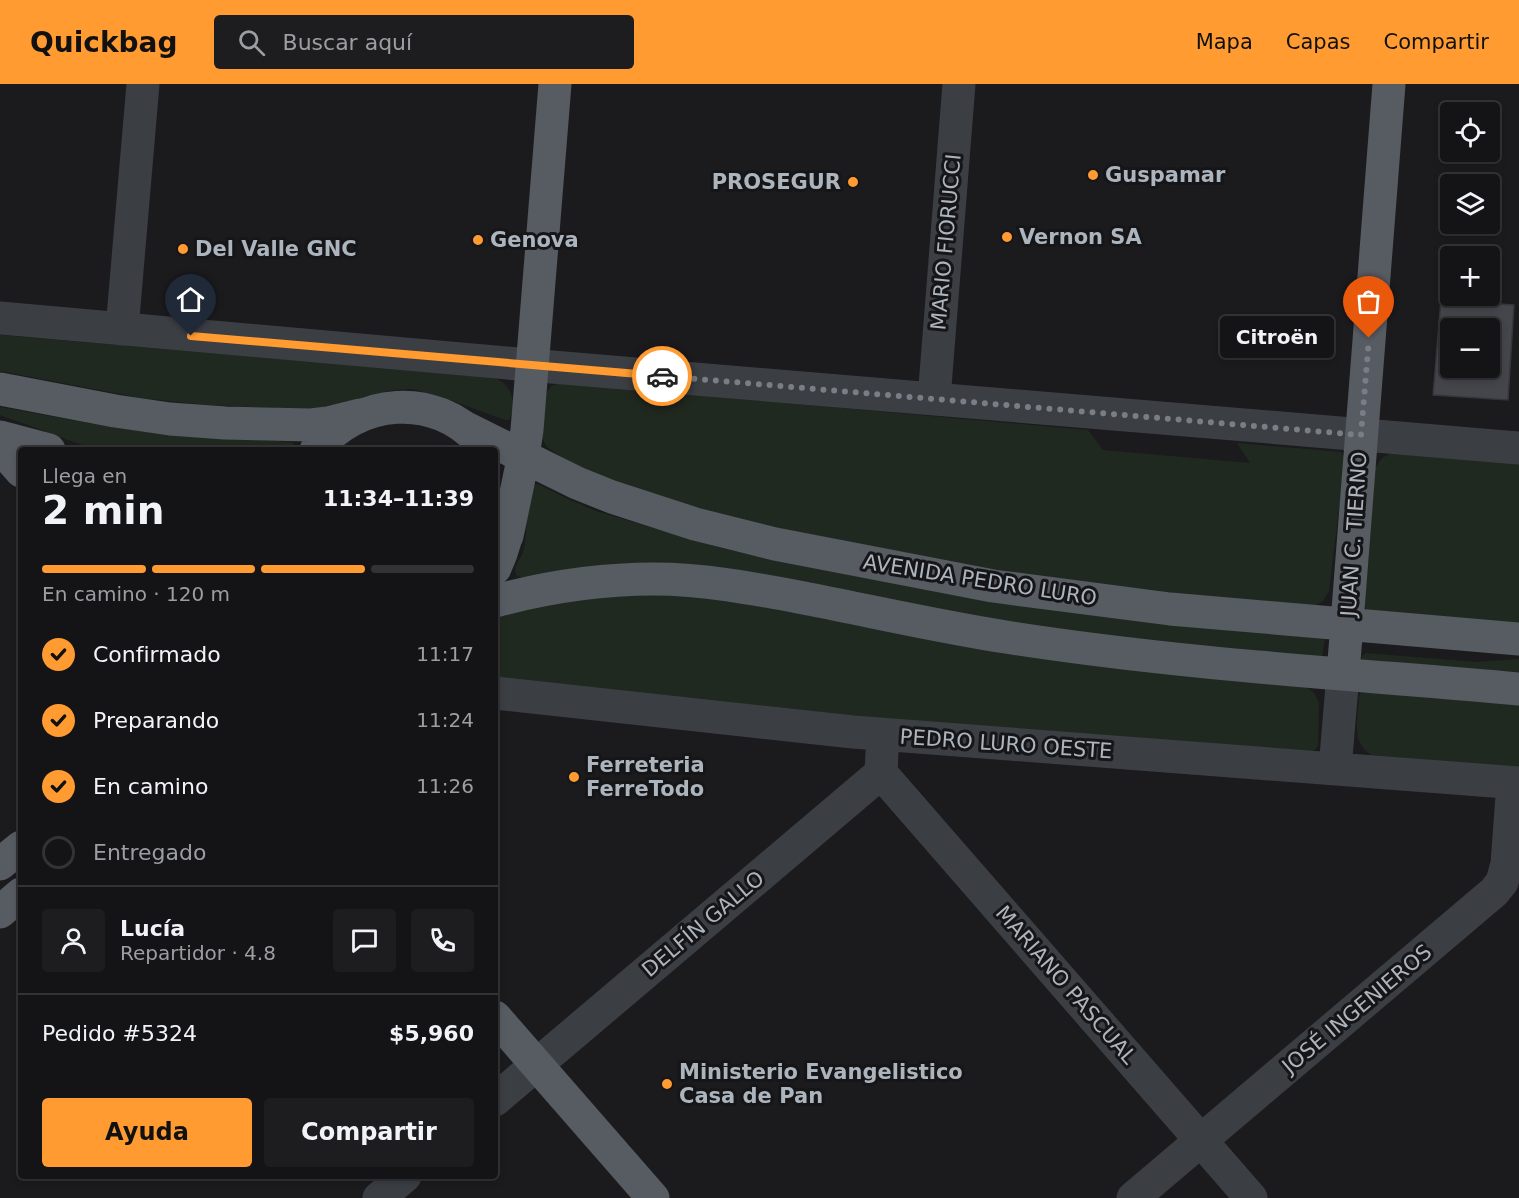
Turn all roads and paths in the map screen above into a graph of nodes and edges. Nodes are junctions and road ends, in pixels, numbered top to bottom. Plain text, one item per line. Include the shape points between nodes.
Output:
1 (143, 84) edge
2 (555, 84) edge
3 (959, 84) edge
4 (1389, 84) edge
5 (0, 318) edge
6 (122, 329) junction
7 (532, 366) junction
8 (0, 389) edge
9 (934, 399) junction
10 (360, 415) junction
11 (464, 427) junction
12 (1361, 435) junction
13 (0, 437) edge
14 (0, 447) edge
15 (38, 447) edge
16 (319, 447) edge
17 (485, 447) edge
18 (492, 447) edge
19 (1519, 448) edge
20 (509, 459) edge
21 (18, 468) edge
22 (498, 561) edge
23 (498, 600) edge
24 (1347, 624) junction
25 (1519, 639) edge
26 (1343, 674) junction
27 (1519, 689) edge
28 (498, 693) edge
29 (884, 735) junction
30 (1335, 769) junction
31 (881, 773) junction
32 (1516, 783) edge
33 (18, 849) edge
34 (0, 864) edge
35 (1510, 892) edge
36 (18, 897) edge
37 (0, 912) edge
38 (498, 1020) edge
39 (536, 1064) junction
40 (498, 1097) edge
41 (1201, 1141) junction
42 (401, 1179) edge
43 (379, 1198) edge
44 (653, 1198) edge
45 (1133, 1198) edge
46 (1251, 1198) edge

1 - 6 street
2 - 7 main road
3 - 9 street, MARIO FIORUCCI
4 - 12 main road, JUAN C. TIERNO
5 - 6 street
6 - 7 street
7 - 9 street
7 - 20 main road
8 - 10 main road via 188,421 311,425
9 - 12 street
10 - 11 main road via 377,409 414,407 449,417
10 - 16 main road via 344,423
11 - 17 main road
11 - 18 main road, AVENIDA PEDRO LURO
12 - 19 street
12 - 24 main road, JUAN C. TIERNO
13 - 15 main road
14 - 21 main road
20 - 22 main road via 507,536
20 - 24 main road, AVENIDA PEDRO LURO via 695,524 775,544 993,586 1170,609
23 - 26 main road via 581,583 691,581 779,593 1012,638 1175,659
24 - 25 main road, AVENIDA PEDRO LURO
24 - 26 main road, JUAN C. TIERNO
26 - 27 main road
26 - 30 street, JUAN C. TIERNO
28 - 29 street, PEDRO LURO OESTE
29 - 30 street, PEDRO LURO OESTE
29 - 31 street
30 - 32 street, PEDRO LURO OESTE
31 - 39 street, DELFÍN GALLO
31 - 41 street, MARIANO PASCUAL
32 - 35 street, JOSÉ INGENIEROS via 1507,864
33 - 34 main road
35 - 41 street, JOSÉ INGENIEROS via 1490,896
36 - 37 main road
38 - 39 main road
39 - 40 street, DELFÍN GALLO
39 - 44 main road
41 - 45 street, JOSÉ INGENIEROS
41 - 46 street, MARIANO PASCUAL
42 - 43 street

